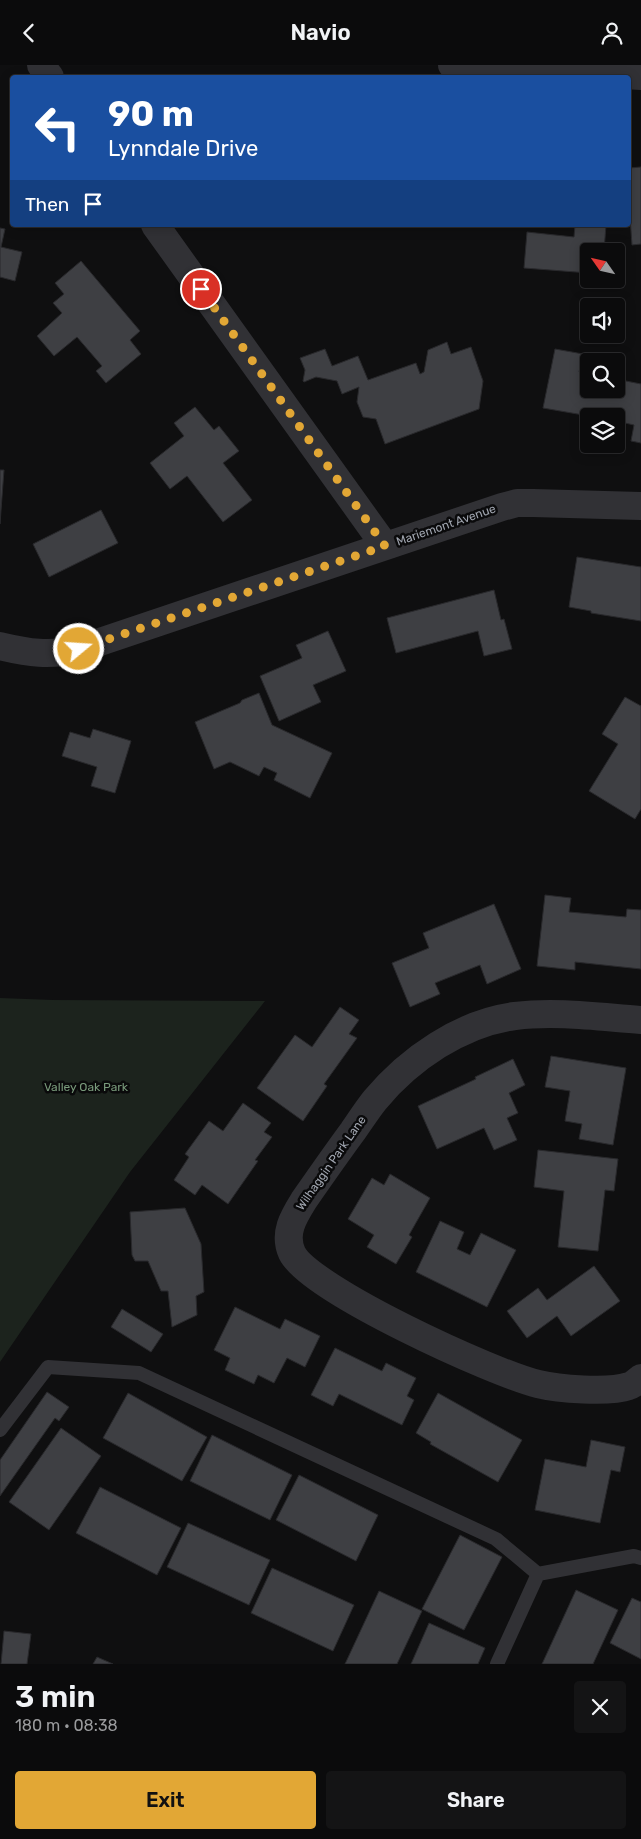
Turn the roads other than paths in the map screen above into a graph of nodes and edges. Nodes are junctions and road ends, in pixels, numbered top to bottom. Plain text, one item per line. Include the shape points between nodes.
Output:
1 (452, 65) edge
2 (624, 75) edge
3 (156, 227) edge
4 (641, 506) edge
5 (385, 546) junction
6 (0, 647) edge
7 (641, 1021) edge
8 (641, 1378) edge
9 (0, 1430) edge
10 (641, 1558) edge
11 (538, 1574) junction
12 (497, 1664) edge

1 - 2 street
3 - 5 street
4 - 5 street, Mariemont Avenue via 518,503
5 - 6 street, Mariemont Avenue via 79,649 45,654
7 - 8 street, Wilhaggin Park Lane via 548,1013 514,1016 481,1024 441,1043 402,1072 374,1100 304,1200 288,1232 291,1249 299,1262 343,1295 505,1374 559,1388 614,1389 630,1386
9 - 11 lane via 48,1367 138,1373 496,1539
10 - 11 lane via 634,1556
11 - 12 lane

